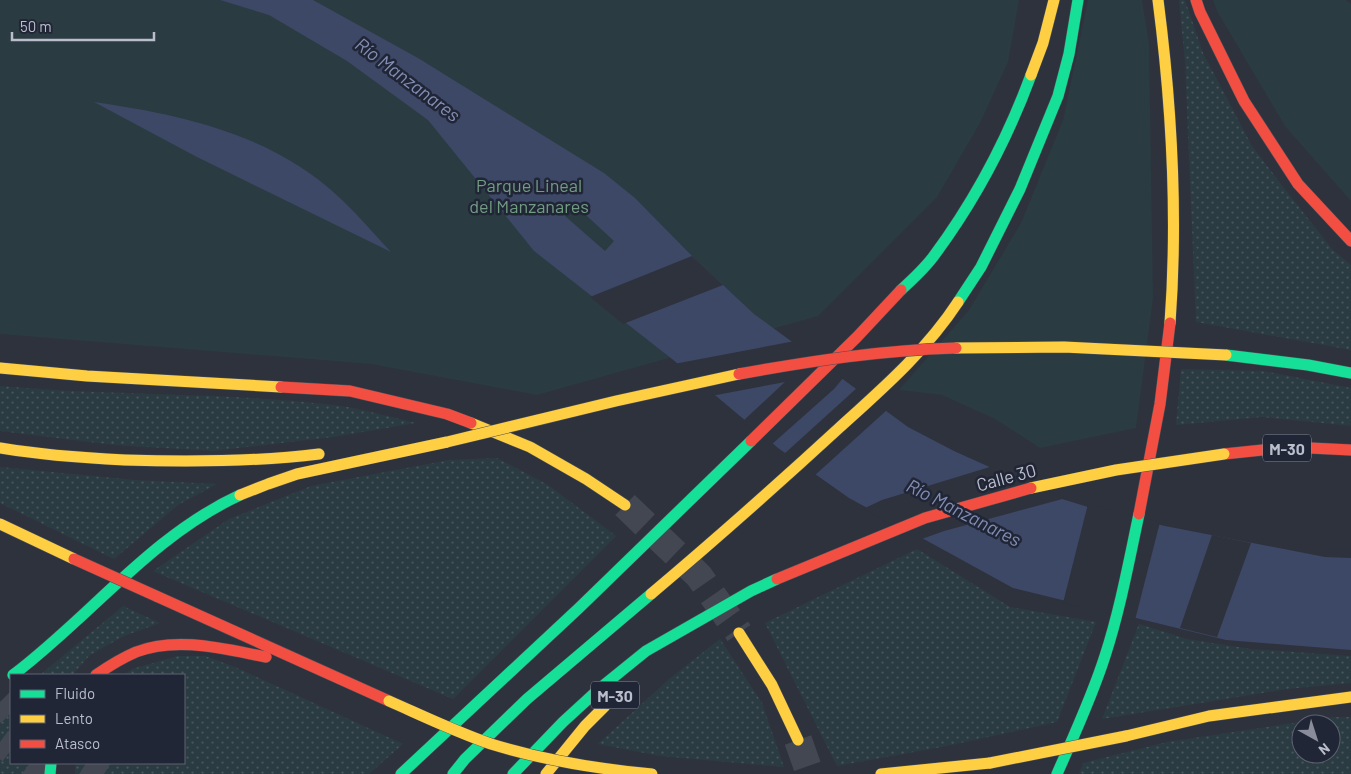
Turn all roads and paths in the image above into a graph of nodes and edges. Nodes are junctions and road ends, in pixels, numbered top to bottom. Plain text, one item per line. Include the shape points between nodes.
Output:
1 (1054, 0) edge
2 (1078, 0) edge
3 (1158, 0) edge
4 (1196, 0) edge
5 (1351, 241) edge
6 (0, 368) edge
7 (1351, 373) edge
8 (447, 442) junction
9 (369, 447) dead end
10 (0, 448) edge
11 (1351, 450) edge
12 (331, 453) dead end
13 (625, 505) tunnel mouth
14 (0, 524) edge
15 (692, 624) junction
16 (740, 633) tunnel mouth
17 (647, 664) dead end
18 (312, 666) junction
19 (15, 674) edge
20 (97, 674) edge
21 (612, 698) dead end
22 (1351, 698) edge
23 (798, 740) tunnel mouth
24 (401, 774) edge
25 (453, 774) edge
26 (513, 774) edge
27 (546, 774) edge
28 (652, 774) edge
29 (881, 774) edge
30 (1058, 774) edge

1 - 24 highway, bridge via 1043,43 999,151 932,258 857,337 713,478
2 - 25 highway via 1058,96 1020,189 981,267 925,346 758,503 527,699
3 - 30 highway via 1172,138 1174,246 1159,408 1144,497 1111,638
4 - 5 highway via 1244,101 1298,184
6 - 13 highway via 87,376 350,390 447,414 530,447
7 - 8 highway, bridge via 1226,355 1097,347 940,349 864,354 784,365
8 - 9 highway via 407,441
8 - 19 highway via 292,476 230,500 201,516 135,566 68,631
10 - 12 highway via 80,458 201,462
11 - 15 highway, Calle 30 / M-30, bridge via 1290,447 1224,454 1116,470 1021,490 925,518 777,579
14 - 18 highway, bridge
15 - 17 highway, M-30
15 - 26 highway via 646,651 599,689
16 - 23 highway via 772,685
18 - 20 highway via 208,647 166,644 126,656
18 - 28 highway, bridge via 445,726 504,748 596,767
21 - 27 highway, M-30
22 - 29 highway, bridge via 1209,716 990,763

